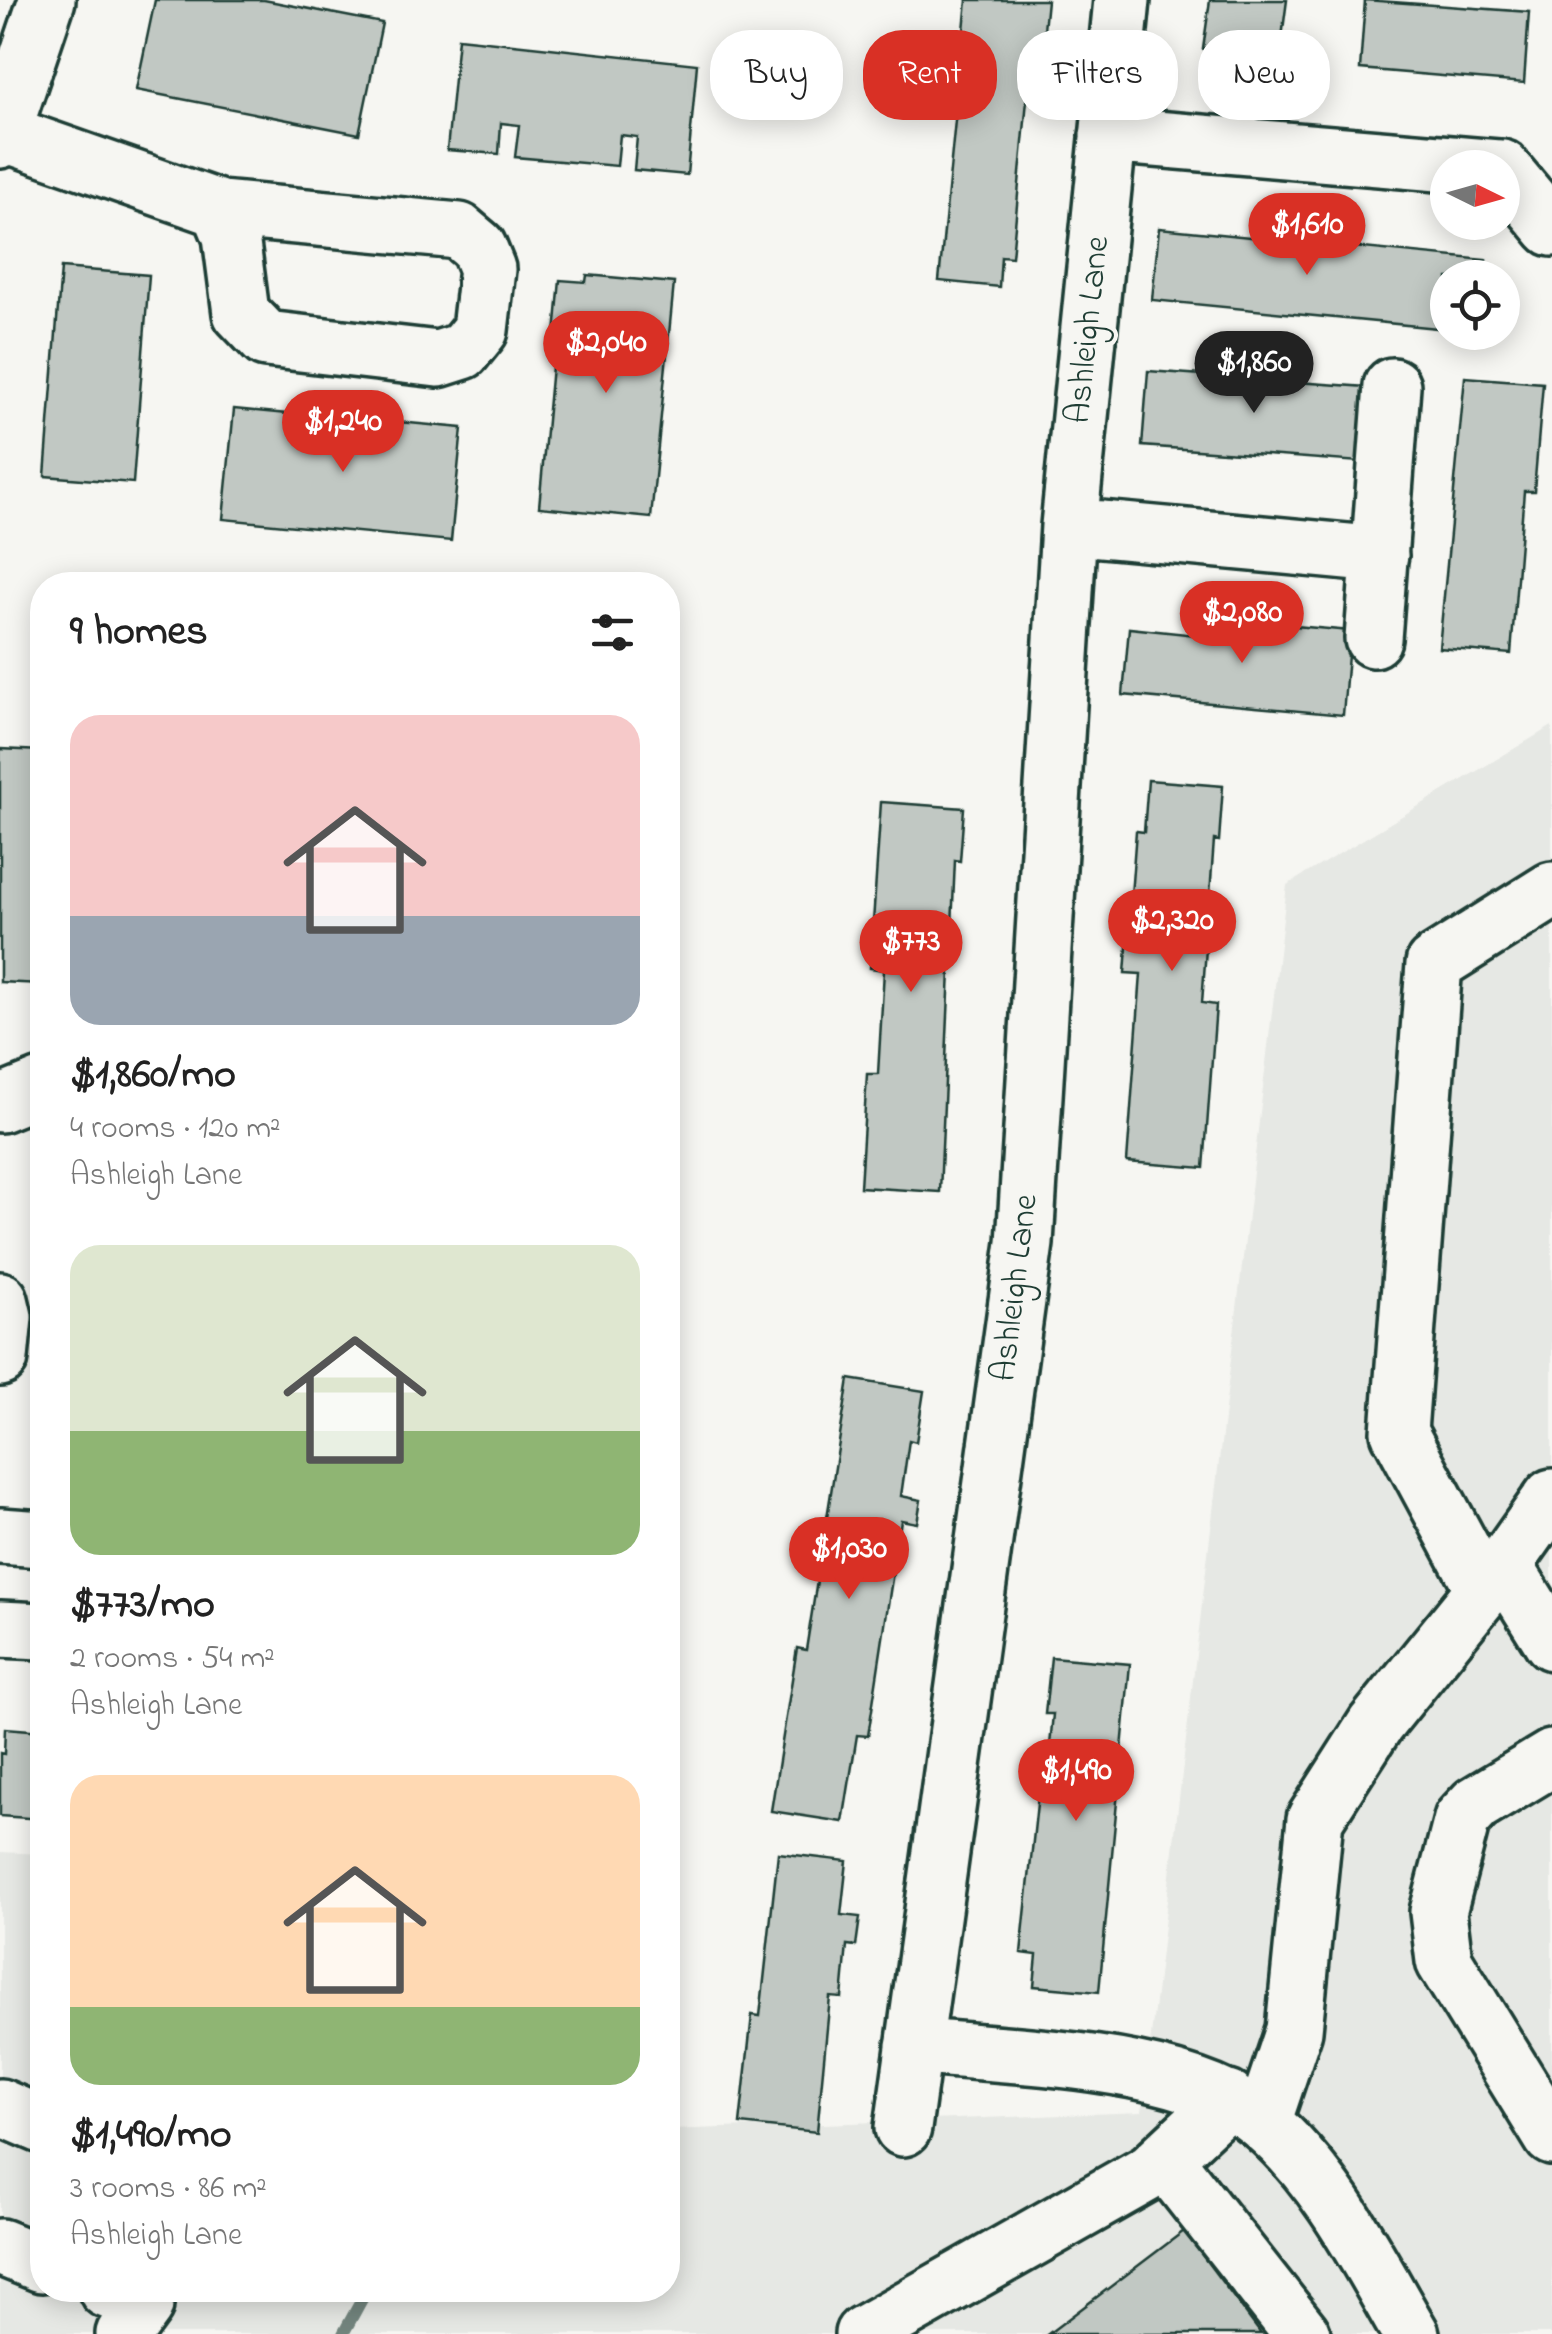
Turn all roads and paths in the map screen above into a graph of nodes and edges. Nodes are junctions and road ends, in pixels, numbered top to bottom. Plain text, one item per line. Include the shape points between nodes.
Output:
1 (47, 0) edge
2 (1122, 0) edge
3 (1108, 134) junction
4 (1, 135) edge
5 (1430, 162) edge
6 (1520, 191) edge
7 (220, 209) junction
8 (1552, 228) edge
9 (1392, 386) dead end
10 (1069, 526) junction
11 (1380, 555) junction
12 (1373, 638) dead end
13 (1552, 890) edge
14 (30, 1092) edge
15 (0, 1104) edge
16 (0, 1300) edge
17 (0, 1358) edge
18 (1552, 1497) edge
19 (0, 1536) edge
20 (30, 1537) edge
21 (1494, 1577) junction
22 (0, 1628) edge
23 (30, 1630) edge
24 (1552, 1642) edge
25 (1552, 1758) edge
26 (914, 2046) junction
27 (0, 2107) edge
28 (1246, 2111) junction
29 (30, 2120) edge
30 (902, 2128) dead end
31 (1552, 2138) edge
32 (1165, 2160) junction
33 (0, 2246) edge
34 (30, 2259) edge
35 (137, 2302) edge
36 (124, 2334) edge
37 (862, 2334) edge
38 (1302, 2334) edge
39 (1411, 2334) edge

1 - 4 street
2 - 3 street, Ashleigh Lane
3 - 5 street
3 - 10 street, Ashleigh Lane
4 - 7 street
6 - 8 street
7 - 7 street via 460,232 478,246 487,268 480,330 463,350 438,359 266,339 241,314 231,236
9 - 11 street
10 - 11 street
10 - 26 street, Ashleigh Lane via 1025,1243
11 - 12 street
13 - 21 street via 1434,964 1399,1432
14 - 15 street
16 - 17 street
18 - 21 street
19 - 20 street
21 - 24 street
21 - 28 street via 1375,1725 1315,1819 1294,2030
22 - 23 street
25 - 31 street via 1476,1804 1462,1820 1438,1912 1444,1961
26 - 28 street via 1162,2074
26 - 30 street, Ashleigh Lane
27 - 29 street
28 - 32 street
28 - 39 street via 1335,2204
32 - 37 street
32 - 38 street
33 - 34 street
35 - 36 street via 145,2305

